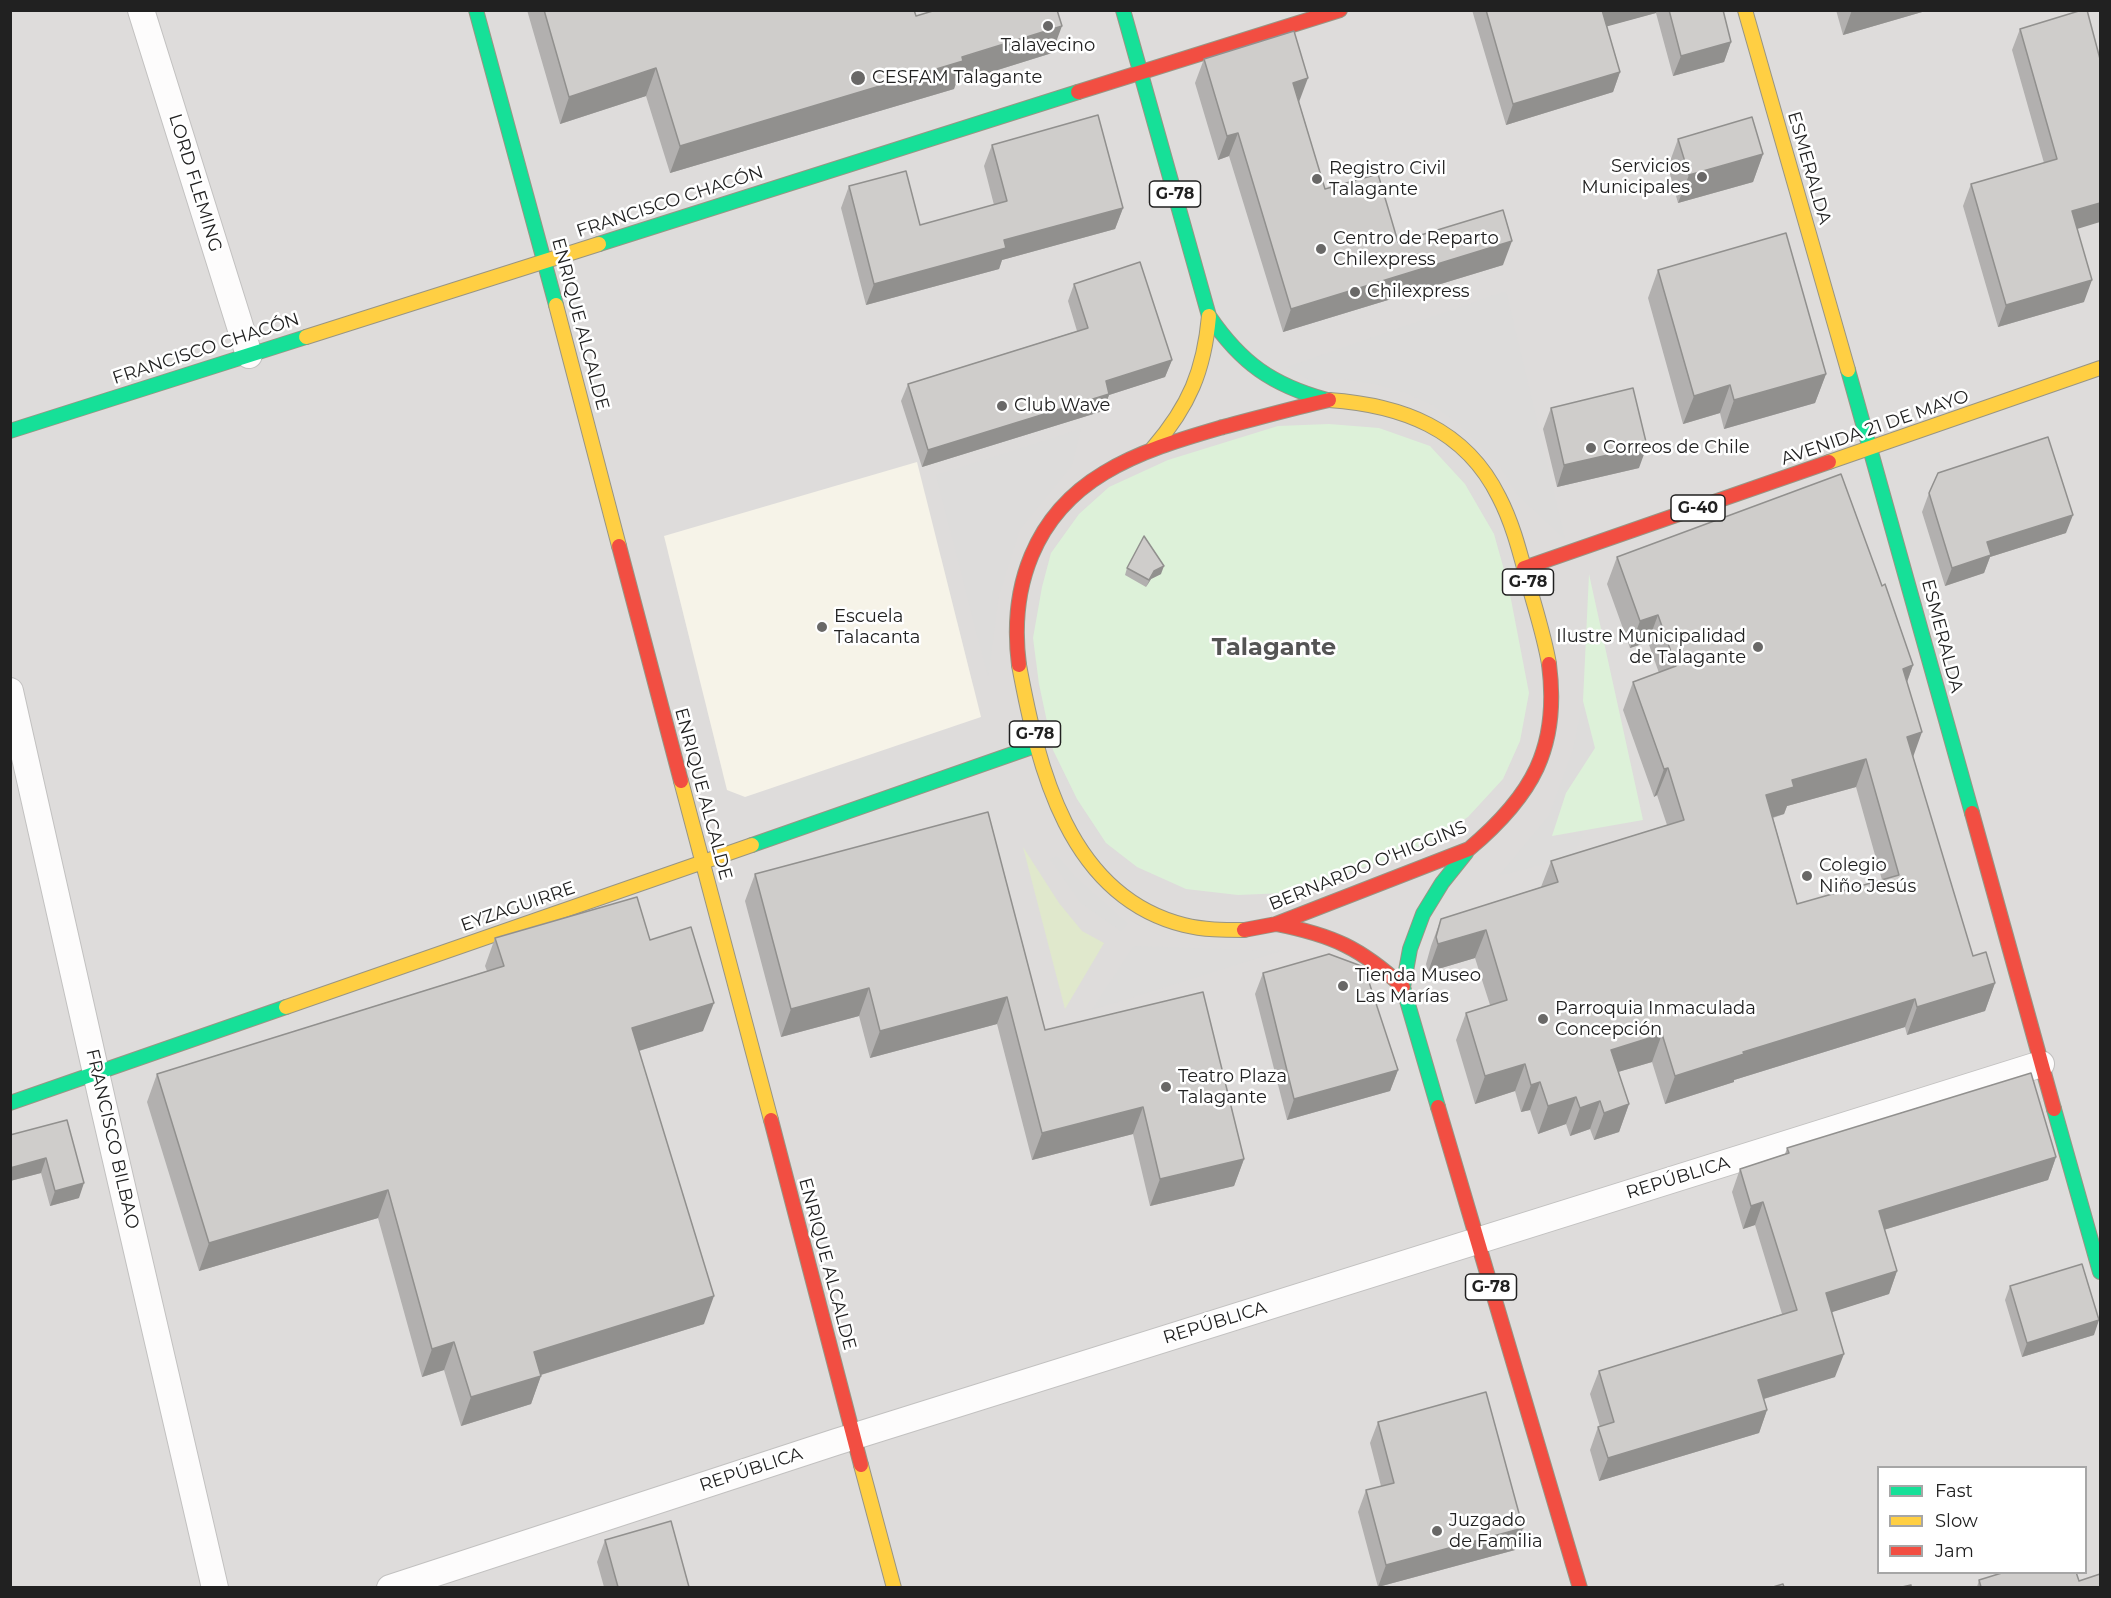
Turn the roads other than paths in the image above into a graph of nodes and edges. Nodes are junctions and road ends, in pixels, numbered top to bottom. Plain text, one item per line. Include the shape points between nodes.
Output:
1 (141, 10) edge
2 (476, 10) edge
3 (1122, 10) edge
4 (1340, 10) edge
5 (1745, 10) edge
6 (1140, 72) junction
7 (544, 261) junction
8 (1209, 316) junction
9 (249, 355) junction
10 (2100, 368) edge
11 (1329, 400) junction
12 (10, 431) edge
13 (1153, 448) junction
14 (1872, 448) junction
15 (1524, 568) junction
16 (10, 691) edge
17 (1038, 745) junction
18 (1469, 849) junction
19 (702, 862) junction
20 (1276, 924) junction
21 (1403, 987) junction
22 (2041, 1064) junction
23 (96, 1073) junction
24 (10, 1103) edge
25 (1477, 1241) junction
26 (2100, 1272) edge
27 (855, 1436) junction
28 (215, 1587) edge
29 (390, 1587) edge
30 (894, 1587) edge
31 (1580, 1587) edge

1 - 9 street, LORD FLEMING
2 - 7 main road, ENRIQUE ALCALDE
3 - 6 main road, G-78
4 - 6 main road, FRANCISCO CHACÓN
5 - 14 main road, ESMERALDA
6 - 7 main road, FRANCISCO CHACÓN
6 - 8 main road, G-78
7 - 9 main road, FRANCISCO CHACÓN
7 - 19 main road, ENRIQUE ALCALDE
8 - 11 main road, G-78 via 1222,337 1258,372 1280,385
8 - 13 main road, G-78 via 1208,341 1195,388 1170,430
9 - 12 main road, FRANCISCO CHACÓN
10 - 14 main road, AVENIDA 21 DE MAYO / G-40
11 - 13 main road, BERNARDO O'HIGGINS / G-78
11 - 15 main road, BERNARDO O'HIGGINS / G-78 via 1388,406 1426,422 1459,444 1486,473 1498,494
13 - 17 main road, BERNARDO O'HIGGINS / G-78 via 1098,476 1073,497 1050,520 1028,565 1020,590 1015,637 1022,686
14 - 15 main road, AVENIDA 21 DE MAYO / G-40
14 - 22 main road, ESMERALDA
15 - 18 main road, BERNARDO O'HIGGINS / G-78 via 1551,674 1550,726 1537,771 1526,791 1510,813
16 - 23 street, FRANCISCO BILBAO
17 - 19 main road, EYZAGUIRRE
17 - 20 main road, BERNARDO O'HIGGINS / G-78 via 1067,830 1099,874 1119,893 1152,914 1201,928 1243,930
18 - 20 main road, BERNARDO O'HIGGINS / G-78
18 - 21 main road, G-78 via 1449,870 1419,921
19 - 23 main road, EYZAGUIRRE
19 - 27 main road, ENRIQUE ALCALDE
20 - 21 main road, G-78 via 1324,934 1352,946 1380,964
21 - 25 main road, G-78
22 - 25 street, REPÚBLICA
22 - 26 main road, ESMERALDA
23 - 24 main road, EYZAGUIRRE
23 - 28 street, FRANCISCO BILBAO
25 - 27 street, REPÚBLICA
25 - 31 main road, G-78
27 - 29 street, REPÚBLICA
27 - 30 main road, ENRIQUE ALCALDE

